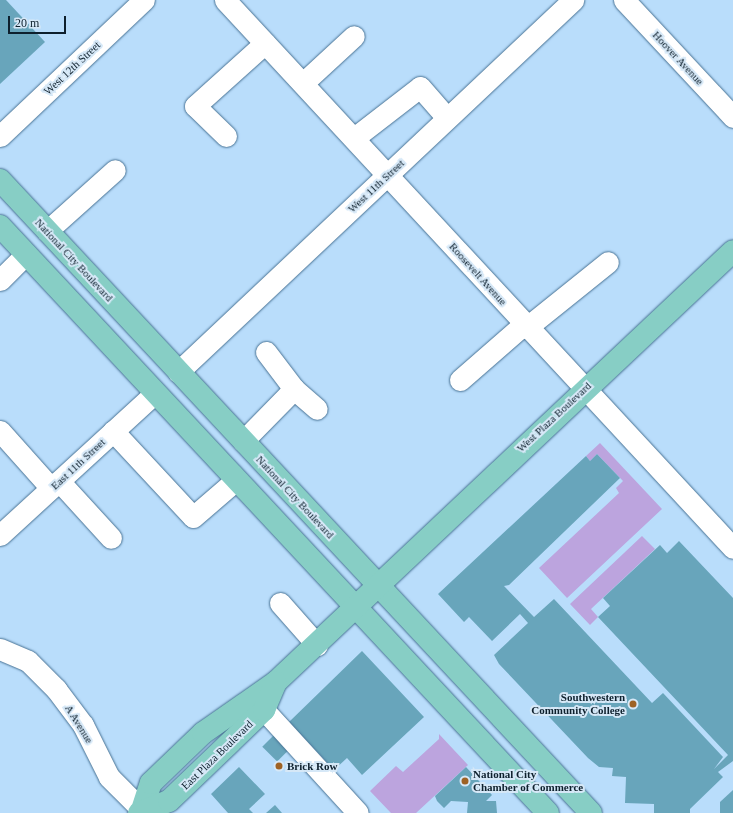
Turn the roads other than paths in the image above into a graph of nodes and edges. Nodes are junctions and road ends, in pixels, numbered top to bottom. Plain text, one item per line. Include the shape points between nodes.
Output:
1 (144, 0) edge
2 (225, 0) edge
3 (573, 0) edge
4 (624, 0) edge
5 (354, 36) dead end
6 (265, 44) junction
7 (302, 83) junction
8 (733, 117) edge
9 (447, 118) junction
10 (0, 136) edge
11 (226, 136) dead end
12 (354, 138) junction
13 (115, 170) dead end
14 (389, 174) junction
15 (0, 180) edge
16 (0, 226) edge
17 (49, 233) junction
18 (733, 250) edge
19 (26, 254) junction
20 (608, 262) dead end
21 (0, 280) edge
22 (525, 326) junction
23 (266, 352) dead end
24 (178, 372) junction
25 (460, 380) dead end
26 (294, 389) junction
27 (583, 389) junction
28 (155, 393) junction
29 (317, 409) dead end
30 (0, 431) edge
31 (113, 431) junction
32 (243, 441) junction
33 (236, 480) junction
34 (55, 485) junction
35 (0, 535) edge
36 (111, 538) dead end
37 (733, 548) edge
38 (376, 584) junction
39 (280, 603) dead end
40 (354, 606) junction
41 (317, 645) junction
42 (0, 649) edge
43 (276, 682) junction
44 (264, 710) junction
45 (142, 812) edge
46 (358, 813) edge
47 (548, 813) edge
48 (591, 813) edge

1 - 10 street, West 12th Street
2 - 6 street, Roosevelt Avenue
3 - 9 street, West 11th Street
4 - 8 street, Hoover Avenue
5 - 7 street
6 - 7 street, Roosevelt Avenue
6 - 11 street via 195,106
7 - 12 street, Roosevelt Avenue
9 - 12 street via 420,87
9 - 14 street, West 11th Street
12 - 14 street, Roosevelt Avenue
13 - 17 street
14 - 22 street, Roosevelt Avenue
14 - 24 street, West 11th Street
15 - 17 main road, National City Boulevard
16 - 19 main road
17 - 24 main road, National City Boulevard
18 - 27 main road, West Plaza Boulevard
19 - 21 street
19 - 28 main road
20 - 22 street
22 - 25 street
22 - 27 street, Roosevelt Avenue
23 - 26 street
24 - 32 main road, National City Boulevard
26 - 29 street
26 - 32 street
27 - 37 street, Roosevelt Avenue
27 - 38 main road, West Plaza Boulevard
28 - 31 street, East 11th Street
28 - 33 main road
30 - 34 street
31 - 33 street via 193,517
31 - 34 street, East 11th Street
32 - 38 main road, National City Boulevard
33 - 40 main road
34 - 35 street, East 11th Street
34 - 36 street
38 - 40 main road, East Plaza Boulevard
38 - 48 main road, National City Boulevard
39 - 41 street
40 - 41 main road, East Plaza Boulevard
40 - 47 main road
41 - 43 main road, East Plaza Boulevard
42 - 45 street, A Avenue via 28,661 56,689 82,725 109,776
43 - 44 main road, East Plaza Boulevard
43 - 45 main road, East Plaza Boulevard via 198,738 151,783
44 - 45 main road, East Plaza Boulevard via 169,801
44 - 46 street

